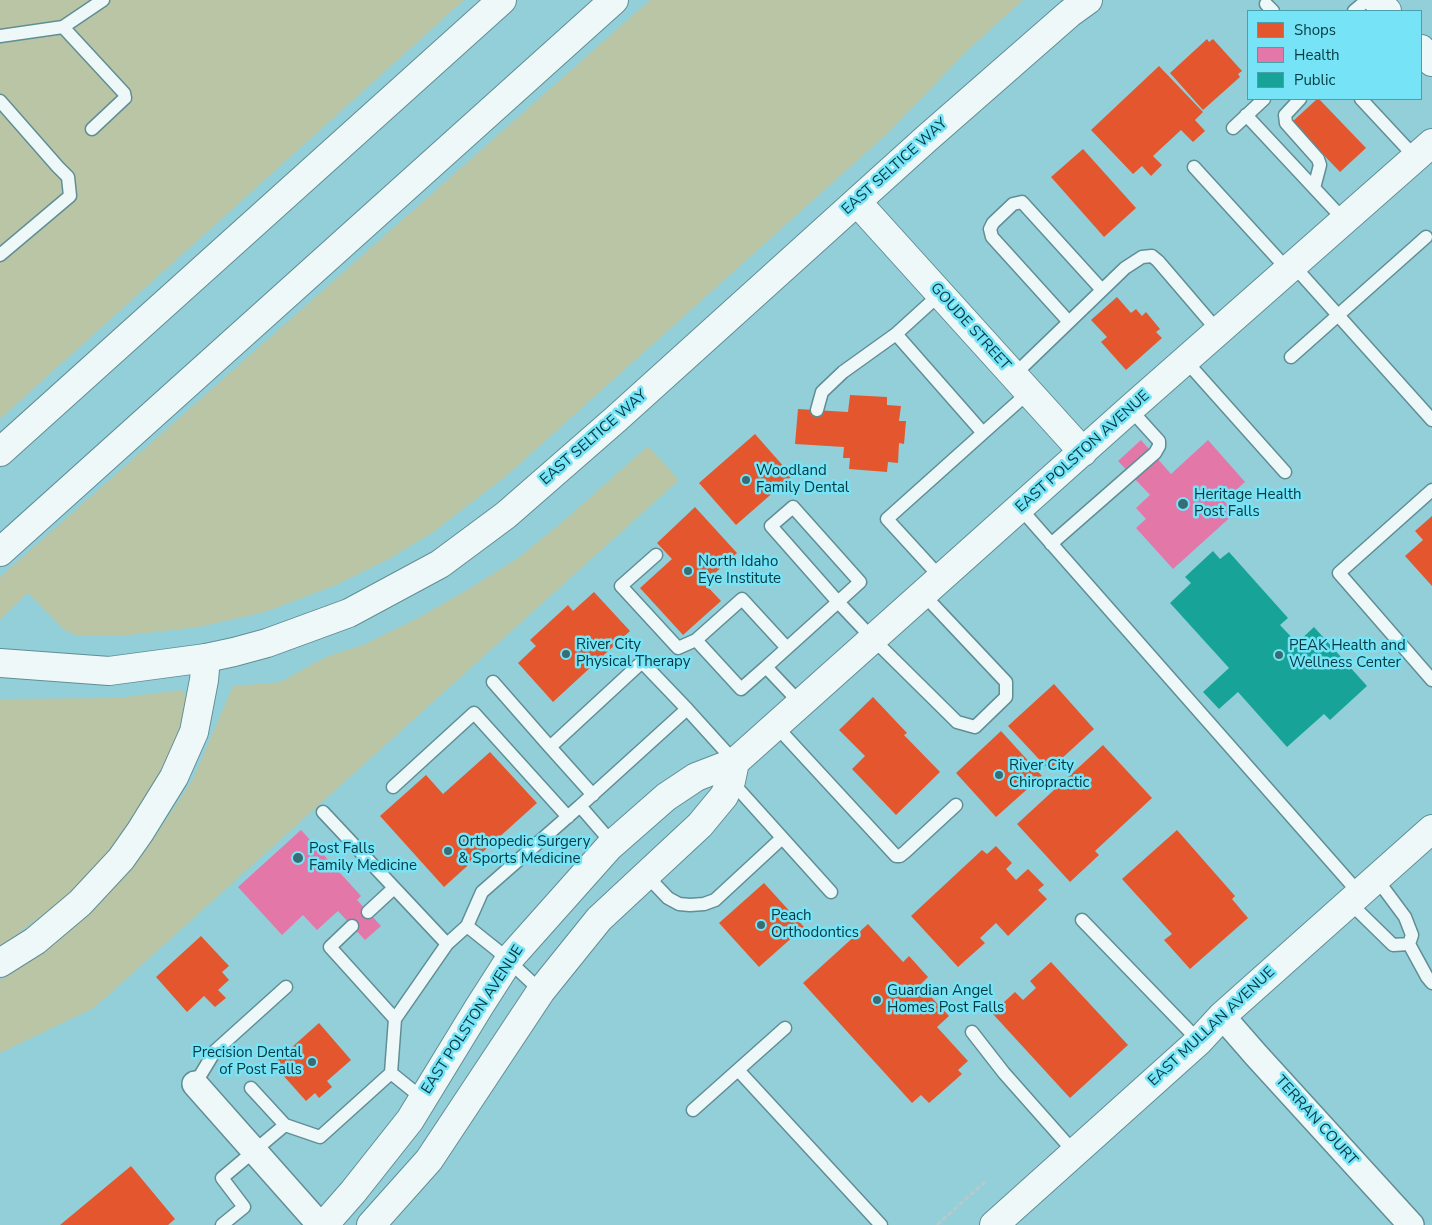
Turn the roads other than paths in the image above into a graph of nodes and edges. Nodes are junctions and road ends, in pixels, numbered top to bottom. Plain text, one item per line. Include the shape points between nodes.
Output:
1 (103, 0) edge
2 (502, 0) edge
3 (614, 0) edge
4 (1088, 0) edge
5 (1366, 0) edge
6 (1377, 0) edge
7 (88, 4) edge
8 (1355, 10) edge
9 (1386, 10) edge
10 (63, 27) junction
11 (0, 36) edge
12 (1422, 50) edge
13 (1432, 62) edge
14 (1263, 100) edge
15 (1299, 100) edge
16 (1362, 100) edge
17 (0, 101) edge
18 (1246, 115) junction
19 (1233, 128) dead end
20 (92, 129) dead end
21 (1424, 150) edge
22 (1194, 167) dead end
23 (1314, 188) junction
24 (857, 202) junction
25 (1344, 220) junction
26 (1426, 237) dead end
27 (0, 255) edge
28 (1290, 267) junction
29 (1102, 290) junction
30 (940, 294) junction
31 (1338, 314) junction
32 (1069, 322) junction
33 (1218, 331) junction
34 (896, 334) junction
35 (1291, 357) dead end
36 (1185, 360) junction
37 (1022, 384) junction
38 (1130, 409) junction
39 (817, 410) dead end
40 (1432, 420) edge
41 (983, 433) junction
42 (0, 452) edge
43 (1083, 452) junction
44 (1285, 472) dead end
45 (1432, 490) edge
46 (1020, 508) junction
47 (1051, 544) junction
48 (0, 552) edge
49 (656, 554) dead end
50 (932, 586) junction
51 (838, 602) junction
52 (873, 639) junction
53 (696, 640) junction
54 (787, 648) junction
55 (206, 658) junction
56 (0, 663) edge
57 (766, 667) junction
58 (1432, 680) edge
59 (492, 682) dead end
60 (801, 704) junction
61 (687, 709) junction
62 (776, 726) junction
63 (550, 747) junction
64 (733, 772) junction
65 (393, 787) dead end
66 (592, 795) junction
67 (956, 805) dead end
68 (580, 806) junction
69 (323, 812) dead end
70 (568, 817) junction
71 (1432, 829) edge
72 (782, 838) junction
73 (614, 844) junction
74 (646, 875) junction
75 (394, 888) junction
76 (1361, 891) junction
77 (830, 892) dead end
78 (368, 912) dead end
79 (1082, 920) dead end
80 (352, 926) dead end
81 (467, 926) junction
82 (447, 944) junction
83 (1409, 944) junction
84 (509, 961) junction
85 (0, 963) edge
86 (1432, 983) edge
87 (286, 987) dead end
88 (541, 991) junction
89 (1222, 1016) junction
90 (395, 1019) junction
91 (785, 1028) dead end
92 (972, 1032) dead end
93 (1199, 1041) junction
94 (738, 1070) junction
95 (391, 1073) junction
96 (195, 1084) joint
97 (251, 1088) dead end
98 (422, 1098) junction
99 (693, 1110) dead end
100 (285, 1125) junction
101 (256, 1152) junction
102 (1074, 1152) junction
103 (1002, 1222) edge
104 (222, 1225) edge
105 (322, 1225) edge
106 (372, 1225) edge
107 (881, 1225) edge
108 (1411, 1225) edge

1 - 7 lane
2 - 42 main road
3 - 48 main road
4 - 24 main road, EAST SELTICE WAY
5 - 8 lane
6 - 9 main road
7 - 10 lane
10 - 11 lane
10 - 20 lane via 124,93 125,98
12 - 13 main road
14 - 18 lane
15 - 23 lane via 1286,115 1286,124 1318,159 1320,165
16 - 21 lane
17 - 27 lane via 68,177 70,196
18 - 19 lane
18 - 23 lane
21 - 25 main road, EAST POLSTON AVENUE
22 - 28 lane
23 - 25 lane
24 - 30 main road, GOUDE STREET
24 - 55 main road, EAST SELTICE WAY via 506,515 440,564 333,619 267,643
25 - 28 main road, EAST POLSTON AVENUE
26 - 31 lane
28 - 31 lane
28 - 33 main road, EAST POLSTON AVENUE
29 - 32 lane
29 - 32 lane via 1022,202 1013,204 993,222 990,229 992,237
29 - 33 lane via 1125,268 1142,257 1152,256
30 - 34 lane
30 - 37 main road, GOUDE STREET
31 - 35 lane
31 - 40 lane
32 - 37 lane
33 - 36 main road, EAST POLSTON AVENUE
34 - 39 lane via 843,372 822,392
34 - 41 lane
36 - 38 main road, EAST POLSTON AVENUE
36 - 44 lane
37 - 41 lane
37 - 43 main road, GOUDE STREET
38 - 43 main road, EAST POLSTON AVENUE
38 - 47 lane via 1160,446
41 - 50 lane via 887,520
43 - 46 main road, EAST POLSTON AVENUE
45 - 58 lane via 1339,573
46 - 47 lane
46 - 50 main road, EAST POLSTON AVENUE
47 - 76 lane
49 - 53 lane via 621,586 678,648
50 - 52 main road, EAST POLSTON AVENUE
50 - 52 lane via 1006,682 1006,697 975,727 957,722
51 - 51 lane via 772,526 793,508 860,582
51 - 52 lane
51 - 54 lane
52 - 60 main road, EAST POLSTON AVENUE
53 - 54 lane via 742,599
53 - 57 lane via 741,689
54 - 57 lane
55 - 56 main road, EAST SELTICE WAY via 109,671
55 - 85 main road via 194,732 174,778 140,832 121,859 80,903 35,941
57 - 60 lane
59 - 63 lane
60 - 62 main road, EAST POLSTON AVENUE
61 - 63 lane via 642,662
61 - 64 lane
61 - 66 lane
62 - 64 main road, EAST POLSTON AVENUE
62 - 67 lane via 896,856 905,852
63 - 66 lane
64 - 72 lane
64 - 73 main road, EAST POLSTON AVENUE via 724,765 696,777 666,797
64 - 74 main road, EAST POLSTON AVENUE via 724,796 700,825
65 - 70 lane via 474,713
66 - 68 lane
68 - 70 lane
68 - 73 lane
69 - 75 lane
70 - 81 lane via 482,892
71 - 76 main road, EAST MULLAN AVENUE
72 - 74 lane via 714,900 704,904 679,904 668,898
72 - 77 lane
73 - 84 main road, EAST POLSTON AVENUE
74 - 88 main road, EAST POLSTON AVENUE via 599,919
75 - 78 lane
75 - 82 lane
76 - 83 lane via 1393,946
76 - 83 lane via 1405,917 1412,935
76 - 89 main road, EAST MULLAN AVENUE
79 - 93 lane
80 - 90 lane via 330,947
81 - 82 lane
81 - 84 lane
82 - 90 lane
83 - 86 lane
84 - 88 lane
84 - 98 main road, EAST POLSTON AVENUE
87 - 96 lane via 215,1051
88 - 106 main road, EAST POLSTON AVENUE via 429,1160
89 - 93 main road, EAST MULLAN AVENUE
89 - 108 street, TERRAN COURT
90 - 95 lane
91 - 94 lane
92 - 102 lane
93 - 102 main road, EAST MULLAN AVENUE
94 - 99 lane
94 - 107 lane
95 - 98 lane
95 - 100 lane via 320,1137
96 - 101 street
97 - 100 lane
98 - 105 main road, EAST POLSTON AVENUE via 410,1120
100 - 101 lane
101 - 104 lane via 222,1178 244,1207
101 - 105 street
102 - 103 main road, EAST MULLAN AVENUE

